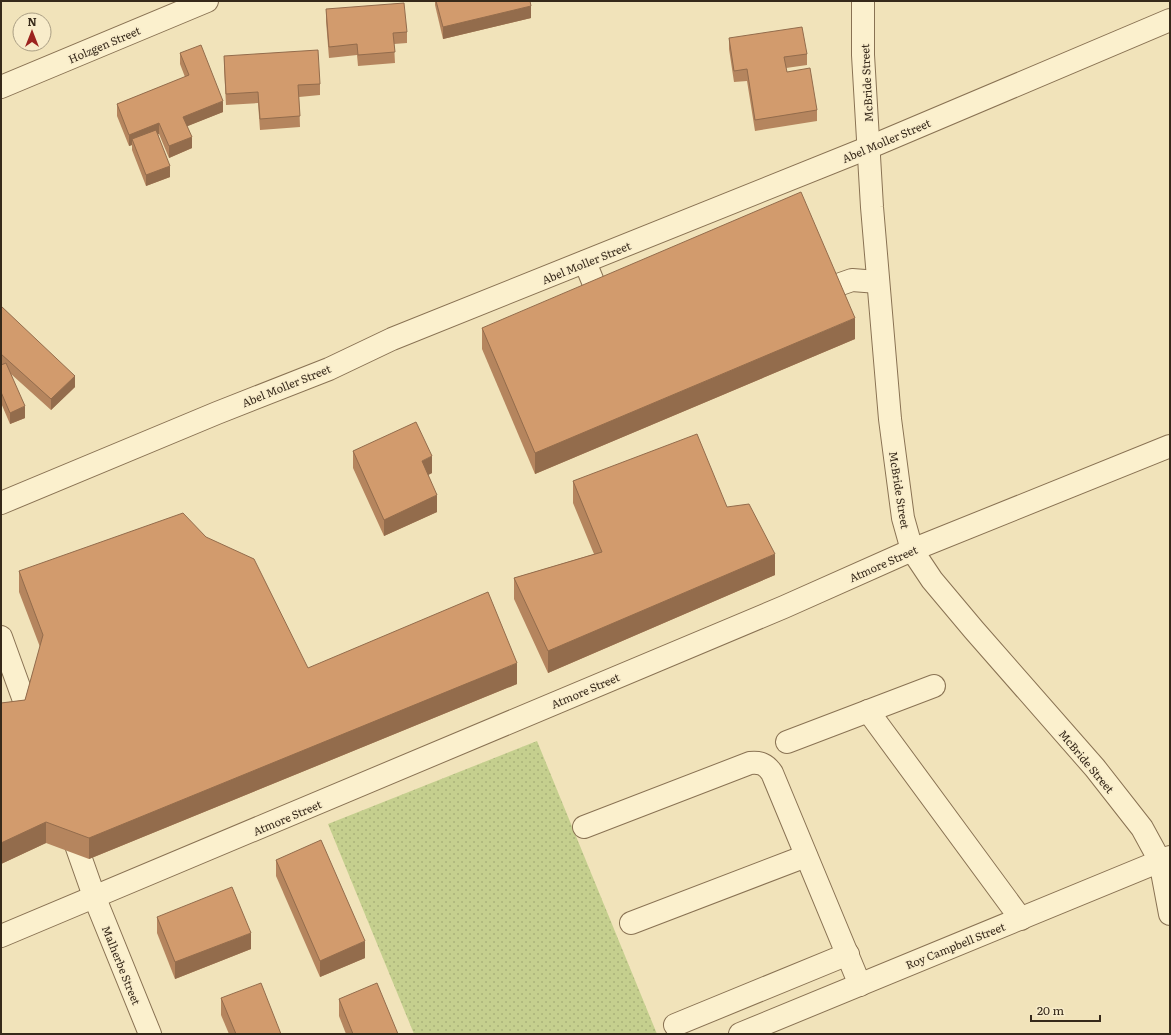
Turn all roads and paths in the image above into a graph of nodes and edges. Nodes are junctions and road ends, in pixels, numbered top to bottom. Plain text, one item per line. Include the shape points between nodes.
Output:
1 (207, 1) edge
2 (863, 1) edge
3 (1170, 20) edge
4 (1, 87) edge
5 (870, 147) junction
6 (585, 262) junction
7 (878, 282) junction
8 (794, 301) edge
9 (613, 328) edge
10 (1170, 446) edge
11 (1, 503) edge
12 (912, 550) junction
13 (1, 637) edge
14 (934, 686) dead end
15 (868, 711) junction
16 (787, 742) dead end
17 (41, 748) edge
18 (62, 807) edge
19 (584, 827) dead end
20 (806, 856) junction
21 (1165, 859) edge
22 (94, 896) junction
23 (1170, 914) edge
24 (1021, 918) junction
25 (631, 923) dead end
26 (1, 936) edge
27 (848, 954) junction
28 (860, 985) junction
29 (675, 1025) dead end
30 (150, 1034) edge
31 (740, 1034) edge

1 - 4 street, Holzgen Street
2 - 5 street, McBride Street via 863,55
3 - 5 street, Abel Moller Street
5 - 6 street, Abel Moller Street
5 - 7 street, McBride Street
6 - 9 street
6 - 11 street, Abel Moller Street via 392,339 329,369 216,413
7 - 8 street via 852,280
7 - 12 street, McBride Street via 896,475 903,518
10 - 12 street, Atmore Street
12 - 21 street, McBride Street via 932,580 1095,768
12 - 22 street, Atmore Street via 777,610
13 - 17 street
14 - 15 street
15 - 16 street
15 - 24 street
18 - 22 street, Malherbe Street
19 - 20 street via 758,762 767,766 772,773
20 - 25 street
20 - 27 street
21 - 23 street, McBride Street
21 - 24 street, Roy Campbell Street
22 - 26 street, Atmore Street
22 - 30 street, Malherbe Street
24 - 28 street, Roy Campbell Street
27 - 28 street
27 - 29 street
28 - 31 street, Roy Campbell Street

